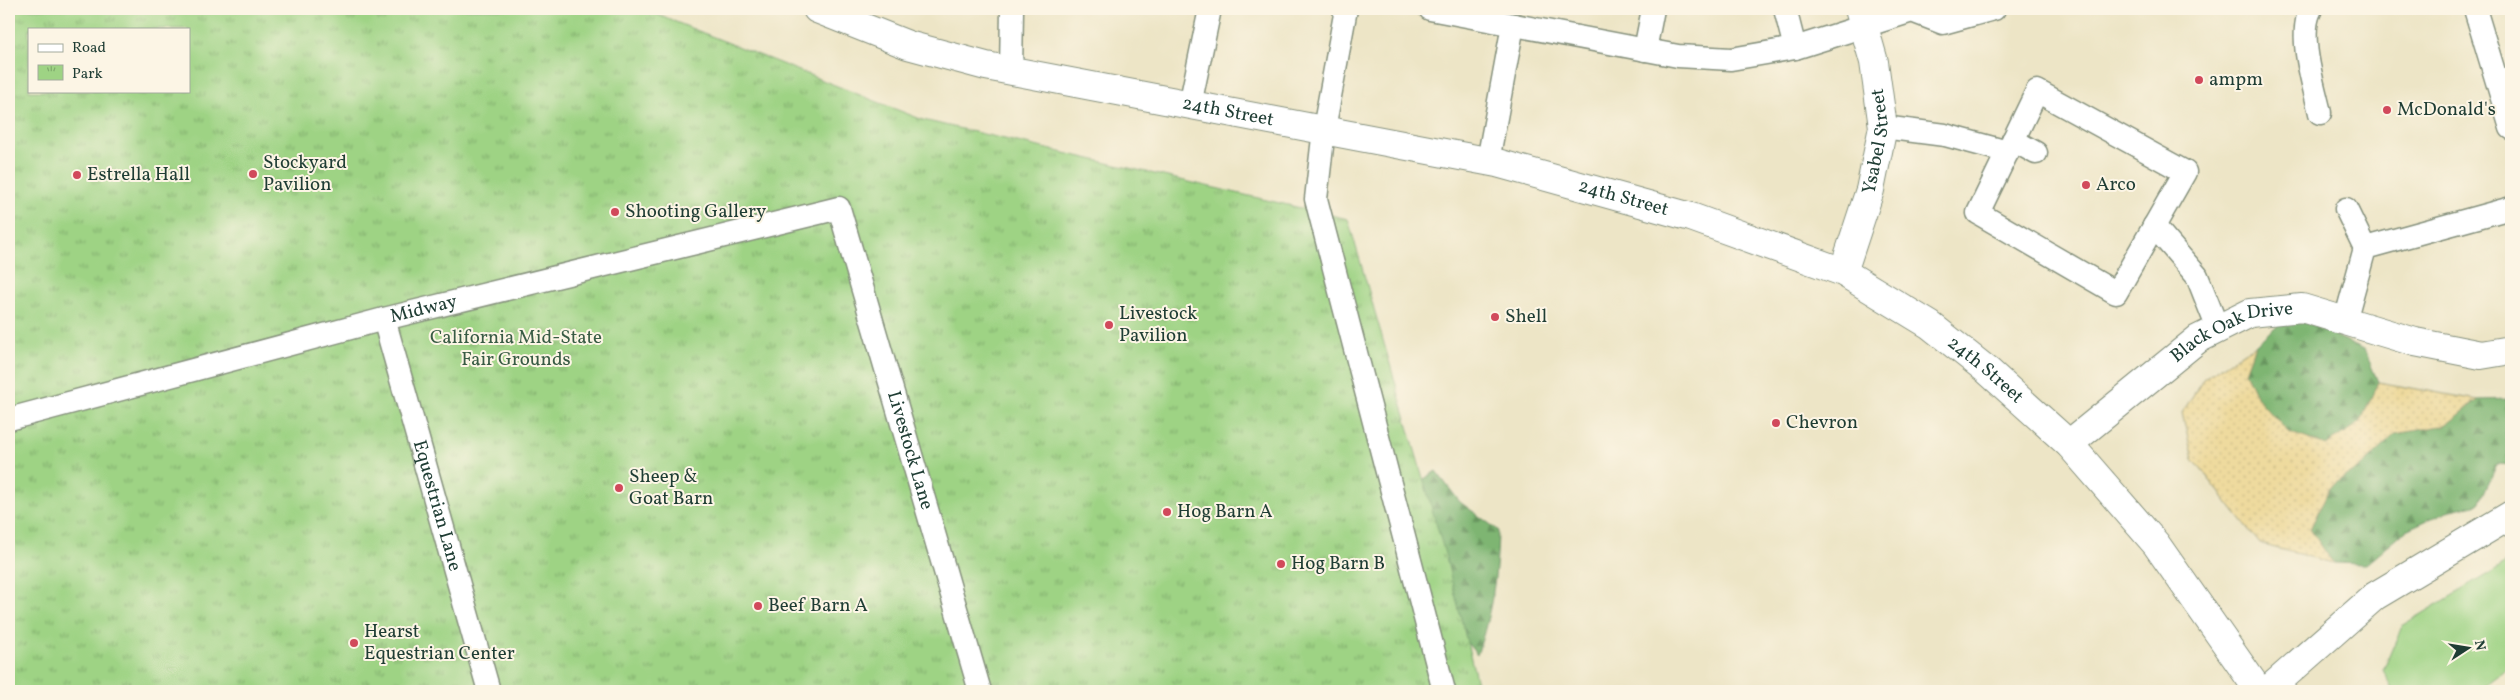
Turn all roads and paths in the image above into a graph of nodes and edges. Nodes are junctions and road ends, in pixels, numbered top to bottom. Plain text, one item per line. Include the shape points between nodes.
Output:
1 (817, 9) edge
2 (1012, 9) edge
3 (1210, 9) edge
4 (1346, 9) edge
5 (1430, 9) edge
6 (1653, 9) edge
7 (1785, 9) edge
8 (1994, 9) edge
9 (2311, 9) edge
10 (2475, 9) edge
11 (1912, 10) edge
12 (1861, 17) edge
13 (1513, 25) junction
14 (1796, 48) junction
15 (1645, 50) junction
16 (1011, 72) junction
17 (1190, 105) junction
18 (2320, 113) dead end
19 (1883, 127) junction
20 (2511, 128) edge
21 (1324, 129) junction
22 (2010, 146) junction
23 (2036, 153) dead end
24 (1488, 161) junction
25 (840, 208) joint
26 (2511, 208) edge
27 (2346, 210) dead end
28 (2150, 220) junction
29 (2365, 248) junction
30 (1843, 272) junction
31 (384, 319) junction
32 (2345, 321) junction
33 (2218, 330) junction
34 (2511, 350) edge
35 (9, 419) edge
36 (2069, 444) junction
37 (2511, 515) edge
38 (489, 691) edge
39 (980, 691) edge
40 (1444, 691) edge
41 (2260, 691) edge
42 (2267, 691) edge

1 - 16 main road, 24th Street via 908,44
2 - 16 lane
3 - 17 lane
4 - 21 lane
5 - 13 lane
6 - 15 lane
7 - 14 lane
8 - 11 lane via 1943,23
9 - 18 lane via 2306,34 2307,56
10 - 20 lane
11 - 12 lane
12 - 14 lane
12 - 19 main road, Ysabel Street via 1874,62
13 - 15 lane
13 - 24 lane
14 - 15 lane via 1731,59 1678,56
16 - 17 main road, 24th Street
17 - 21 main road, 24th Street
19 - 22 lane
19 - 30 main road, Ysabel Street via 1870,190
21 - 24 main road, 24th Street
21 - 40 lane via 1316,199
22 - 23 lane
22 - 28 lane via 2037,91 2185,172
22 - 28 lane via 1978,213 2116,293
24 - 30 main road, 24th Street via 1691,217
25 - 31 lane, Midway
25 - 39 lane, Livestock Lane
26 - 29 lane
27 - 29 lane
28 - 33 lane via 2197,276
29 - 32 lane
30 - 36 main road, 24th Street via 1930,325 1988,371
31 - 35 lane, Midway
31 - 38 lane, Equestrian Lane
32 - 33 main road, Black Oak Drive via 2302,308 2250,313
32 - 34 main road, Black Oak Drive via 2415,342 2481,355
33 - 36 main road, Black Oak Drive via 2198,339
36 - 41 main road, 24th Street via 2156,544
37 - 42 main road via 2375,596

